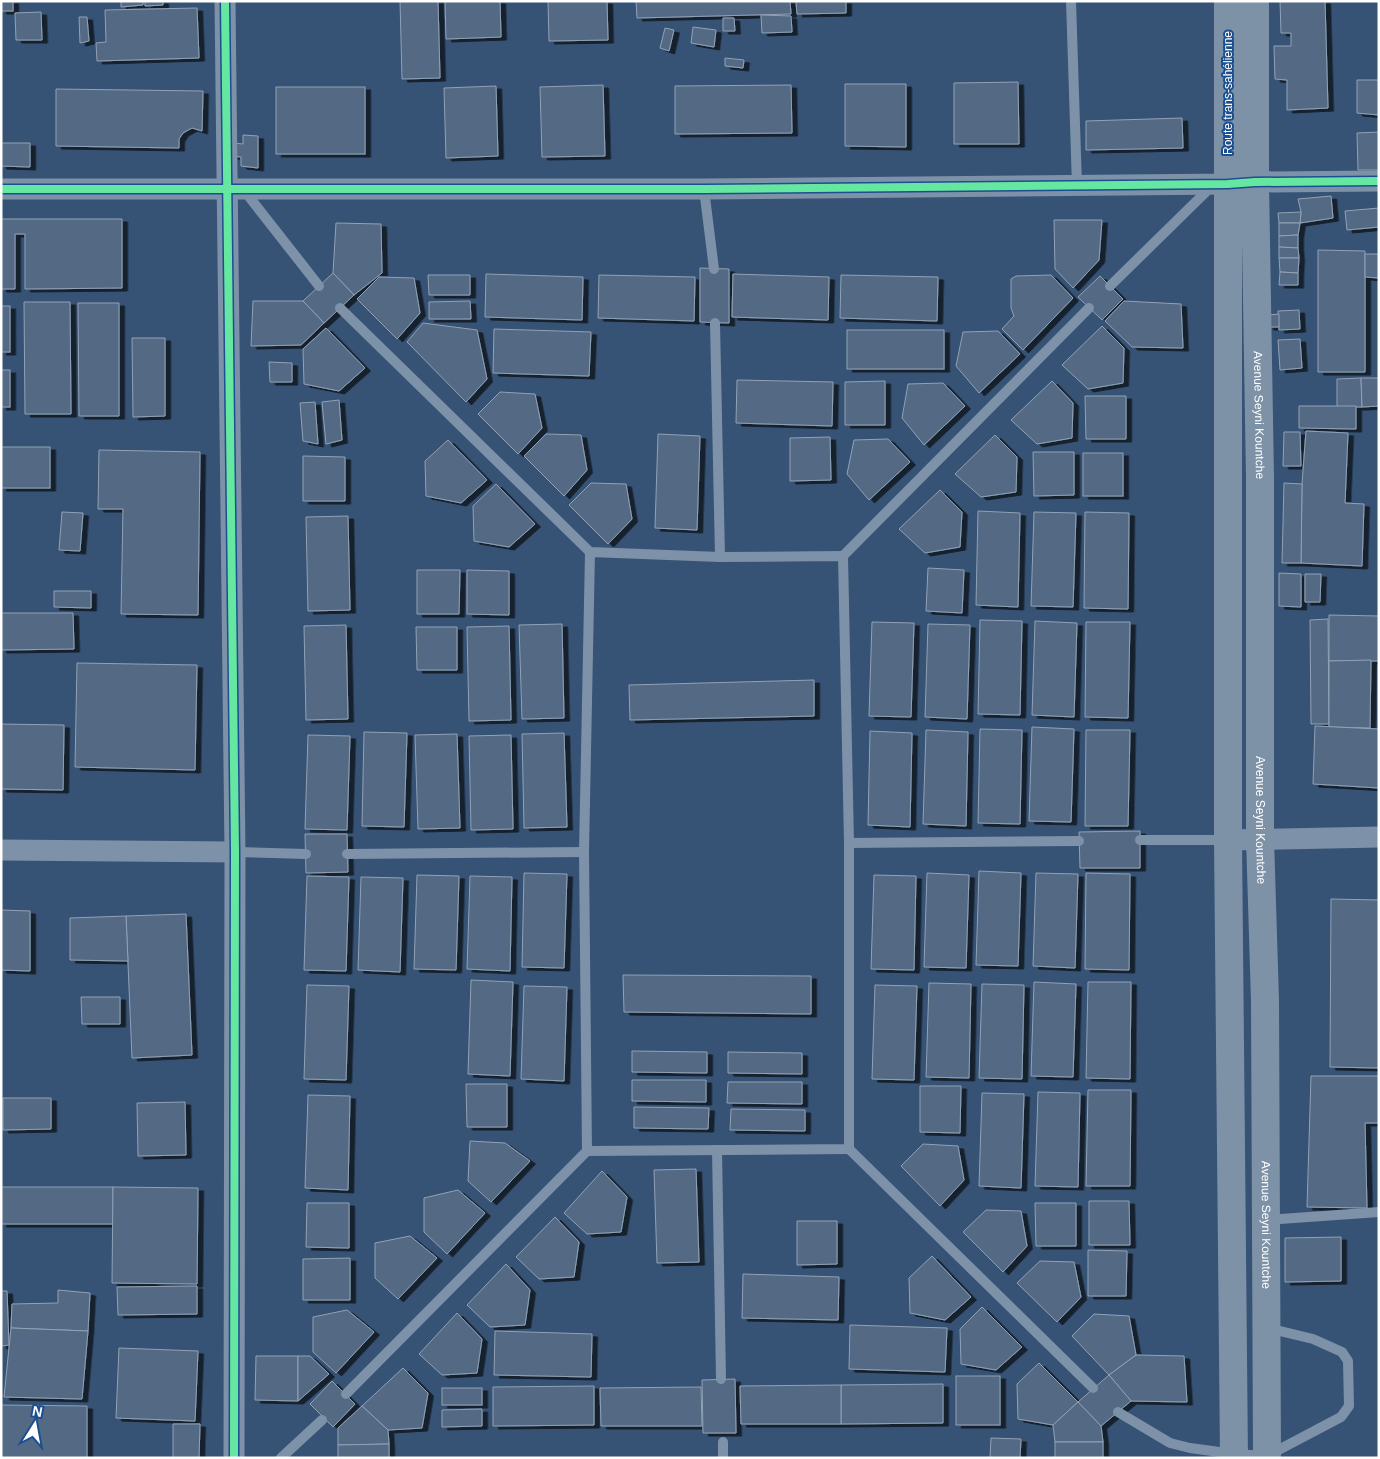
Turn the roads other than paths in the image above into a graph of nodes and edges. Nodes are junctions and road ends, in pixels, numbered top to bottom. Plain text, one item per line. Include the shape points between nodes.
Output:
1 (225, 1) edge
2 (1070, 1) edge
3 (1228, 1) edge
4 (1255, 1) edge
5 (1255, 169) junction
6 (1379, 181) edge
7 (1221, 184) junction
8 (1077, 186) junction
9 (1, 189) edge
10 (234, 189) junction
11 (704, 189) junction
12 (714, 268) dead end
13 (319, 286) dead end
14 (1110, 286) dead end
15 (340, 308) dead end
16 (1089, 308) dead end
17 (715, 323) dead end
18 (590, 552) junction
19 (843, 556) junction
20 (720, 557) junction
21 (1379, 836) edge
22 (1260, 838) junction
23 (1140, 840) dead end
24 (1228, 840) junction
25 (1079, 841) dead end
26 (849, 843) junction
27 (1, 850) edge
28 (235, 852) junction
29 (584, 852) junction
30 (306, 854) dead end
31 (347, 854) dead end
32 (849, 1148) junction
33 (718, 1150) junction
34 (587, 1151) junction
35 (1379, 1212) edge
36 (1266, 1221) junction
37 (1266, 1328) junction
38 (721, 1379) dead end
39 (1093, 1388) dead end
40 (346, 1394) dead end
41 (1118, 1412) dead end
42 (322, 1420) dead end
43 (723, 1442) dead end
44 (1234, 1456) edge
45 (1267, 1457) edge
46 (234, 1458) edge
47 (281, 1458) edge
48 (723, 1458) edge

1 - 10 street
2 - 8 lane
3 - 7 highway, Route trans-sahélienne
4 - 5 highway
5 - 6 street
5 - 7 street
5 - 22 highway, Avenue Seyni Kountche via 1260,478
7 - 8 street
7 - 14 lane
7 - 24 highway
8 - 11 street
9 - 10 street
10 - 11 street
10 - 13 lane
10 - 28 street
11 - 12 lane
15 - 18 lane
16 - 19 lane
17 - 20 lane
18 - 20 lane
18 - 29 lane
19 - 20 lane
19 - 26 lane
21 - 22 street
22 - 24 street
22 - 36 highway, Avenue Seyni Kountche
23 - 24 lane
24 - 44 highway
25 - 26 lane
26 - 32 lane
27 - 28 street
28 - 30 lane
28 - 46 street
29 - 31 lane
29 - 34 lane
32 - 33 lane
32 - 39 lane
33 - 34 lane
33 - 38 lane
34 - 40 lane
35 - 36 lane
36 - 37 highway, Avenue Seyni Kountche
37 - 45 highway, Avenue Seyni Kountche
37 - 45 lane via 1314,1339 1342,1352 1348,1361 1349,1406 1341,1417
41 - 44 lane via 1170,1442
42 - 47 lane
43 - 48 lane
44 - 45 lane

